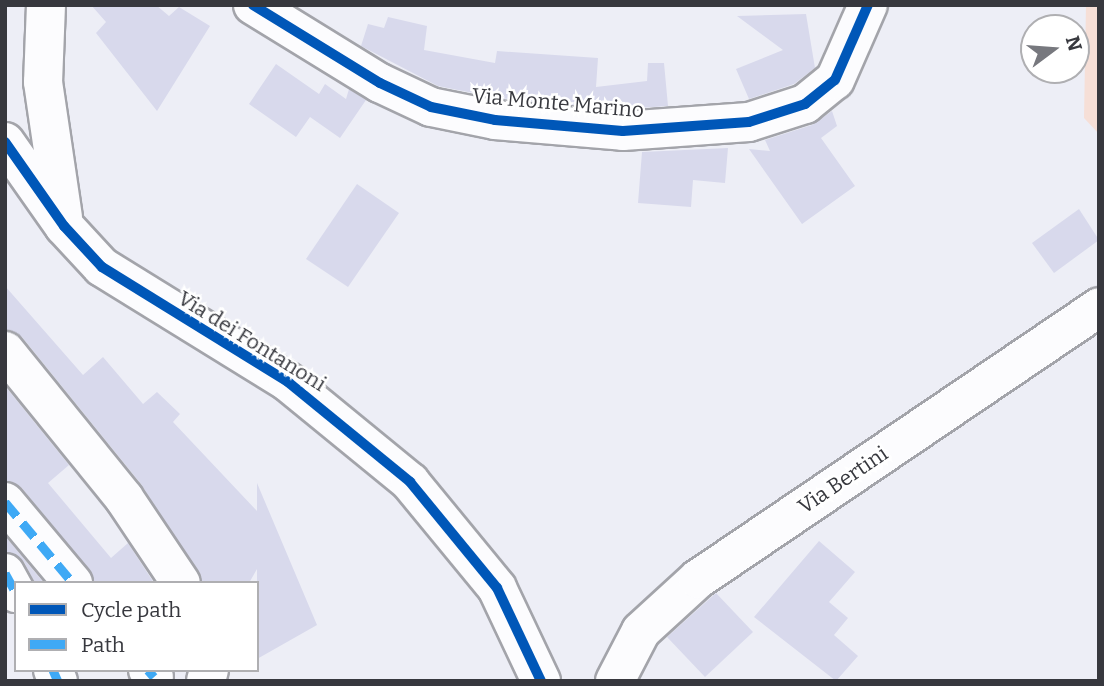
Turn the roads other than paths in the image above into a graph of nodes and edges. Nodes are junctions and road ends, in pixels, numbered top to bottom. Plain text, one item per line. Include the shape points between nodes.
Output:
1 (46, 5) edge
2 (253, 5) edge
3 (868, 5) edge
4 (5, 142) edge
5 (64, 226) junction
6 (1099, 307) edge
7 (5, 351) edge
8 (5, 502) edge
9 (5, 573) edge
10 (72, 581) edge
11 (180, 581) edge
12 (14, 589) edge
13 (541, 681) edge
14 (615, 681) edge

1 - 5 street via 43,82
2 - 3 street, Via Monte Marino via 380,83 432,107 495,120 623,131 749,122 805,104 841,71
4 - 5 street, Via dei Fontanoni
5 - 13 street, Via dei Fontanoni via 102,267 288,382 396,469 497,588
6 - 14 street, Via Bertini via 698,579 641,631
7 - 11 street via 124,498
8 - 10 street
9 - 12 street

